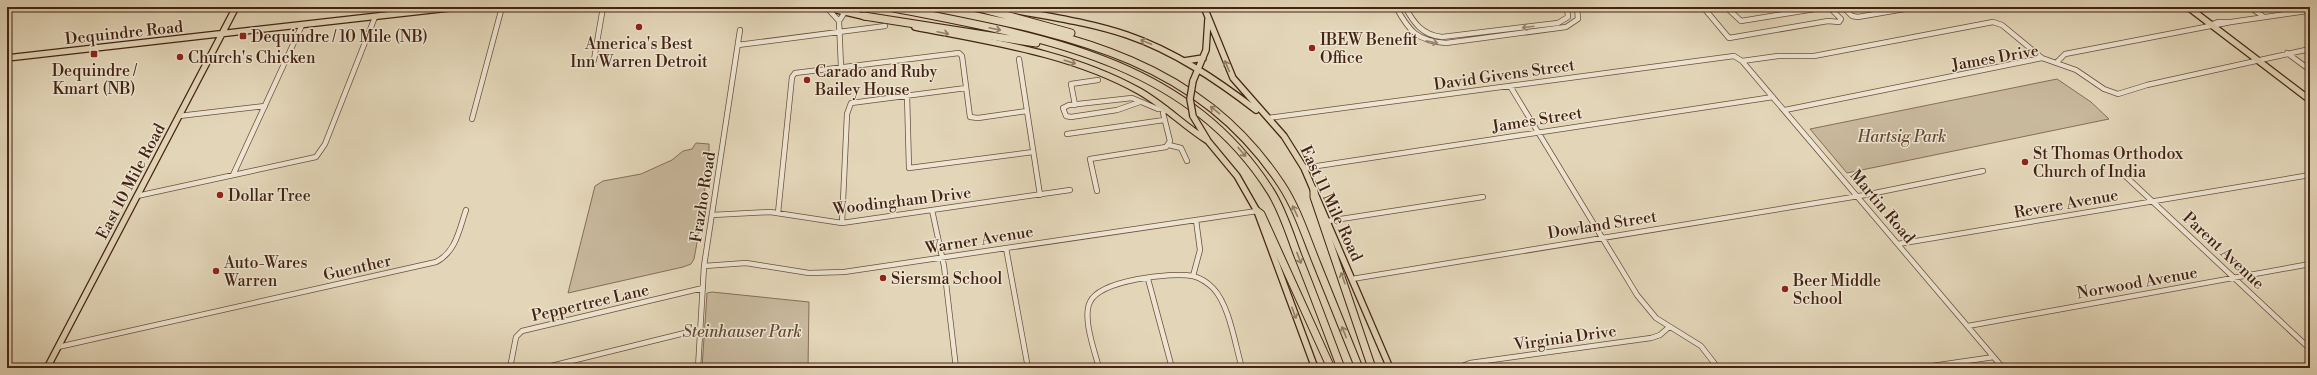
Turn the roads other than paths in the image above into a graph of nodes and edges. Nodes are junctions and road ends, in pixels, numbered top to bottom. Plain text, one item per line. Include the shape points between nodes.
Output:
1 (236, 7) edge
2 (458, 7) edge
3 (502, 7) edge
4 (603, 7) edge
5 (825, 7) edge
6 (849, 7) edge
7 (889, 7) edge
8 (932, 7) edge
9 (976, 7) edge
10 (1000, 7) edge
11 (1204, 7) edge
12 (1396, 7) edge
13 (1405, 7) edge
14 (1567, 7) edge
15 (1576, 7) edge
16 (1703, 7) edge
17 (1784, 7) edge
18 (1828, 7) edge
19 (1843, 7) edge
20 (1915, 7) edge
21 (2188, 7) edge
22 (2250, 7) edge
23 (1809, 8) edge
24 (2308, 8) edge
25 (845, 12) junction
26 (1790, 13) junction
27 (864, 16) junction
28 (375, 17) junction
29 (2264, 17) junction
30 (1412, 19) junction
31 (1208, 20) junction
32 (1403, 20) junction
33 (839, 21) junction
34 (1739, 21) dead end
35 (1552, 24) junction
36 (302, 25) junction
37 (885, 26) dead end
38 (2210, 26) junction
39 (1556, 29) junction
40 (740, 30) dead end
41 (1504, 30) junction
42 (839, 32) junction
43 (1490, 32) junction
44 (221, 35) junction
45 (1508, 35) junction
46 (1456, 36) junction
47 (1480, 39) junction
48 (1459, 42) junction
49 (738, 45) junction
50 (2310, 49) edge
51 (1109, 50) junction
52 (2287, 53) junction
53 (7, 58) edge
54 (1203, 58) junction
55 (2042, 58) junction
56 (1019, 59) dead end
57 (594, 60) dead end
58 (1180, 60) junction
59 (2258, 60) junction
60 (1742, 61) junction
61 (2057, 62) junction
62 (1123, 66) junction
63 (841, 67) junction
64 (2310, 70) edge
65 (1198, 71) junction
66 (1209, 78) junction
67 (1098, 80) dead end
68 (1193, 81) junction
69 (1510, 86) junction
70 (966, 88) junction
71 (908, 95) junction
72 (1774, 97) junction
73 (2310, 100) edge
74 (1140, 102) junction
75 (1075, 105) junction
76 (265, 106) junction
77 (1166, 109) junction
78 (1785, 110) junction
79 (1027, 111) junction
80 (179, 116) junction
81 (1268, 118) junction
82 (472, 119) dead end
83 (1164, 120) junction
84 (1538, 132) junction
85 (1067, 134) dead end
86 (1208, 141) junction
87 (1169, 145) junction
88 (1033, 152) junction
89 (1187, 161) dead end
90 (1304, 168) junction
91 (1984, 171) dead end
92 (2120, 171) dead end
93 (2310, 175) edge
94 (233, 176) junction
95 (1070, 190) dead end
96 (1314, 190) junction
97 (1097, 191) dead end
98 (1040, 195) junction
99 (1857, 195) junction
100 (137, 196) junction
101 (1483, 197) dead end
102 (2152, 201) junction
103 (466, 210) dead end
104 (932, 210) junction
105 (1257, 211) junction
106 (778, 213) junction
107 (712, 215) junction
108 (1196, 220) junction
109 (1328, 221) junction
110 (842, 223) junction
111 (1602, 237) junction
112 (1898, 244) junction
113 (1006, 248) junction
114 (942, 258) junction
115 (2310, 264) edge
116 (704, 266) junction
117 (1193, 276) junction
118 (2235, 278) junction
119 (1148, 279) junction
120 (1352, 279) junction
121 (703, 288) junction
122 (1968, 326) junction
123 (1669, 327) junction
124 (701, 329) junction
125 (58, 347) junction
126 (2310, 349) edge
127 (1994, 357) junction
128 (1462, 367) edge
129 (47, 368) edge
130 (510, 368) edge
131 (543, 368) edge
132 (698, 368) edge
133 (956, 368) edge
134 (1028, 368) edge
135 (1099, 368) edge
136 (1172, 368) edge
137 (1242, 368) edge
138 (1315, 368) edge
139 (1331, 368) edge
140 (1341, 368) edge
141 (1359, 368) edge
142 (1372, 368) edge
143 (1390, 368) edge
144 (1718, 368) edge
145 (1918, 368) edge
146 (2003, 368) edge

1 - 44 main road, East 10 Mile Road
2 - 28 main road, Dequindre Road
3 - 82 street
4 - 57 street
5 - 25 main road
5 - 33 street via 834,13
6 - 25 main road
7 -> 62 highway via 1048,41 1095,54
8 - 51 highway via 1065,36
9 - 51 highway via 1060,29 1095,41
58 -> 10 main road via 1146,42 1112,30
11 - 31 main road, East 11 Mile Road
12 - 32 street
13 - 30 street
14 - 35 street via 1569,14 1566,19
15 - 39 street via 1579,14 1576,21
16 - 18 street via 1729,38 1828,21 1839,22 1841,20
17 - 26 street
18 - 23 street
19 - 20 street via 1852,16 1858,17
21 - 38 main road
22 - 29 street
23 - 26 street
24 - 29 street, James Drive
25 - 27 main road
25 - 33 street
26 - 34 street
27 - 62 highway via 1030,41
27 -> 77 main road via 1066,61 1120,82
28 - 36 main road, Dequindre Road
28 - 94 street via 325,144 316,156
29 - 38 street, James Drive via 2226,21
30 - 32 street
30 - 46 street via 1420,30 1428,35 1442,38
31 - 54 main road, East 11 Mile Road via 1208,40
81 -> 31 main road, East 11 Mile Road via 1233,78 1213,26
32 -> 48 street via 1410,31 1423,40 1438,43
33 - 42 street
35 - 39 street
35 -> 41 street
36 - 44 main road, Dequindre Road
36 - 76 street
37 - 42 street
38 - 59 main road
38 - 61 street, James Drive via 2064,54
39 - 45 street
40 - 49 street, Frazho Road
41 - 43 street
41 - 45 street
42 - 49 street
42 - 63 street
43 - 46 street
43 - 47 street via 1480,36
44 - 53 main road, Dequindre Road
44 - 80 main road, East 10 Mile Road
45 - 47 street
46 - 48 street via 1460,38
47 - 48 street
49 - 107 street, Frazho Road
50 - 52 street
141 -> 51 highway via 1296,213 1268,164 1242,134 1203,101 1164,76
52 - 59 street
52 - 64 street
54 - 58 main road via 1192,62
54 - 65 main road, East 11 Mile Road
55 - 60 street via 2002,25 1990,22 1814,56 1778,56
55 - 61 street, James Drive
55 - 78 street, James Drive
56 - 79 street
58 - 65 main road
59 - 61 street via 2115,94 2076,70
59 - 73 main road
60 - 69 street, David Givens Street via 1734,56 1714,57
60 - 72 street, Martin Road
62 -> 140 highway via 1152,80 1193,106 1225,134 1252,165 1283,216
63 - 70 street via 960,53
63 - 106 street via 795,73 792,77
65 - 66 main road
65 - 68 main road, East 11 Mile Road
66 - 68 main road
66 - 81 main road
67 - 75 street via 1071,84
68 - 86 main road, East 11 Mile Road, bridge via 1190,99 1193,116
69 - 81 street, David Givens Street
69 - 84 street
70 - 71 street
70 - 79 street via 970,116 978,118
71 - 88 street via 909,168
71 - 110 street via 851,103 847,114
72 - 78 street, Martin Road
72 - 84 street, James Street
74 - 75 street via 1129,98
74 - 75 street via 1117,110 1066,116 1063,108
74 - 77 street via 1158,109
76 - 80 street
76 - 94 street
77 - 83 street via 1163,113
77 - 86 main road
78 - 99 street, Martin Road
79 - 88 street
80 - 100 main road, East 10 Mile Road
81 - 90 main road, East 11 Mile Road via 1292,146
83 - 85 street
83 - 87 street
84 - 90 street, James Street
84 - 111 street
86 - 105 main road, East 11 Mile Road via 1237,176
87 - 89 street via 1181,148
87 - 97 street via 1161,150 1090,159
88 - 98 street
90 - 96 main road, East 11 Mile Road
91 - 99 street, Dowland Street
92 - 102 street, Parent Avenue
93 - 102 street, Revere Avenue
94 - 100 street
95 - 98 street, Woodingham Drive
96 - 109 main road, East 11 Mile Road
142 -> 96 highway via 1314,197
98 - 104 street, Woodingham Drive
99 - 111 street, Dowland Street
99 - 112 street, Martin Road
100 - 125 main road, East 10 Mile Road
101 - 109 street
102 - 112 street, Revere Avenue
102 - 118 street, Parent Avenue
103 - 125 street, Guenther via 450,254 437,262
104 - 110 street, Woodingham Drive
104 - 114 street
105 - 108 street, Warner Avenue
105 -> 138 main road, East 11 Mile Road
105 - 139 highway via 1268,228
106 - 107 street, Woodingham Drive
106 - 110 street, Woodingham Drive
107 - 116 street, Frazho Road
108 - 113 street, Warner Avenue
108 - 117 street via 1200,250
109 - 120 main road, East 11 Mile Road
111 - 120 street, Dowland Street
111 - 123 street via 1637,295 1656,318
112 - 122 street, Martin Road
113 - 114 street, Warner Avenue
113 - 134 street
114 - 116 street, Warner Avenue via 817,274 746,263
114 - 133 street
115 - 118 street, Norwood Avenue
116 - 121 street, Frazho Road
117 - 119 street
117 - 137 street via 1205,282 1218,295
118 - 122 street, Norwood Avenue
118 - 126 street, Parent Avenue
119 - 135 street via 1117,284 1095,295 1090,301 1088,315
119 - 136 street
120 - 143 main road, East 11 Mile Road
121 - 124 street, Frazho Road
121 - 130 street, Peppertree Lane via 522,331 516,336
122 - 127 street, Martin Road
123 - 128 street, Virginia Drive via 1660,335 1651,338
123 - 144 street via 1701,346
124 - 131 street
124 - 132 street, Frazho Road
125 - 129 main road, East 10 Mile Road
127 - 145 street
127 - 146 street, Martin Road

